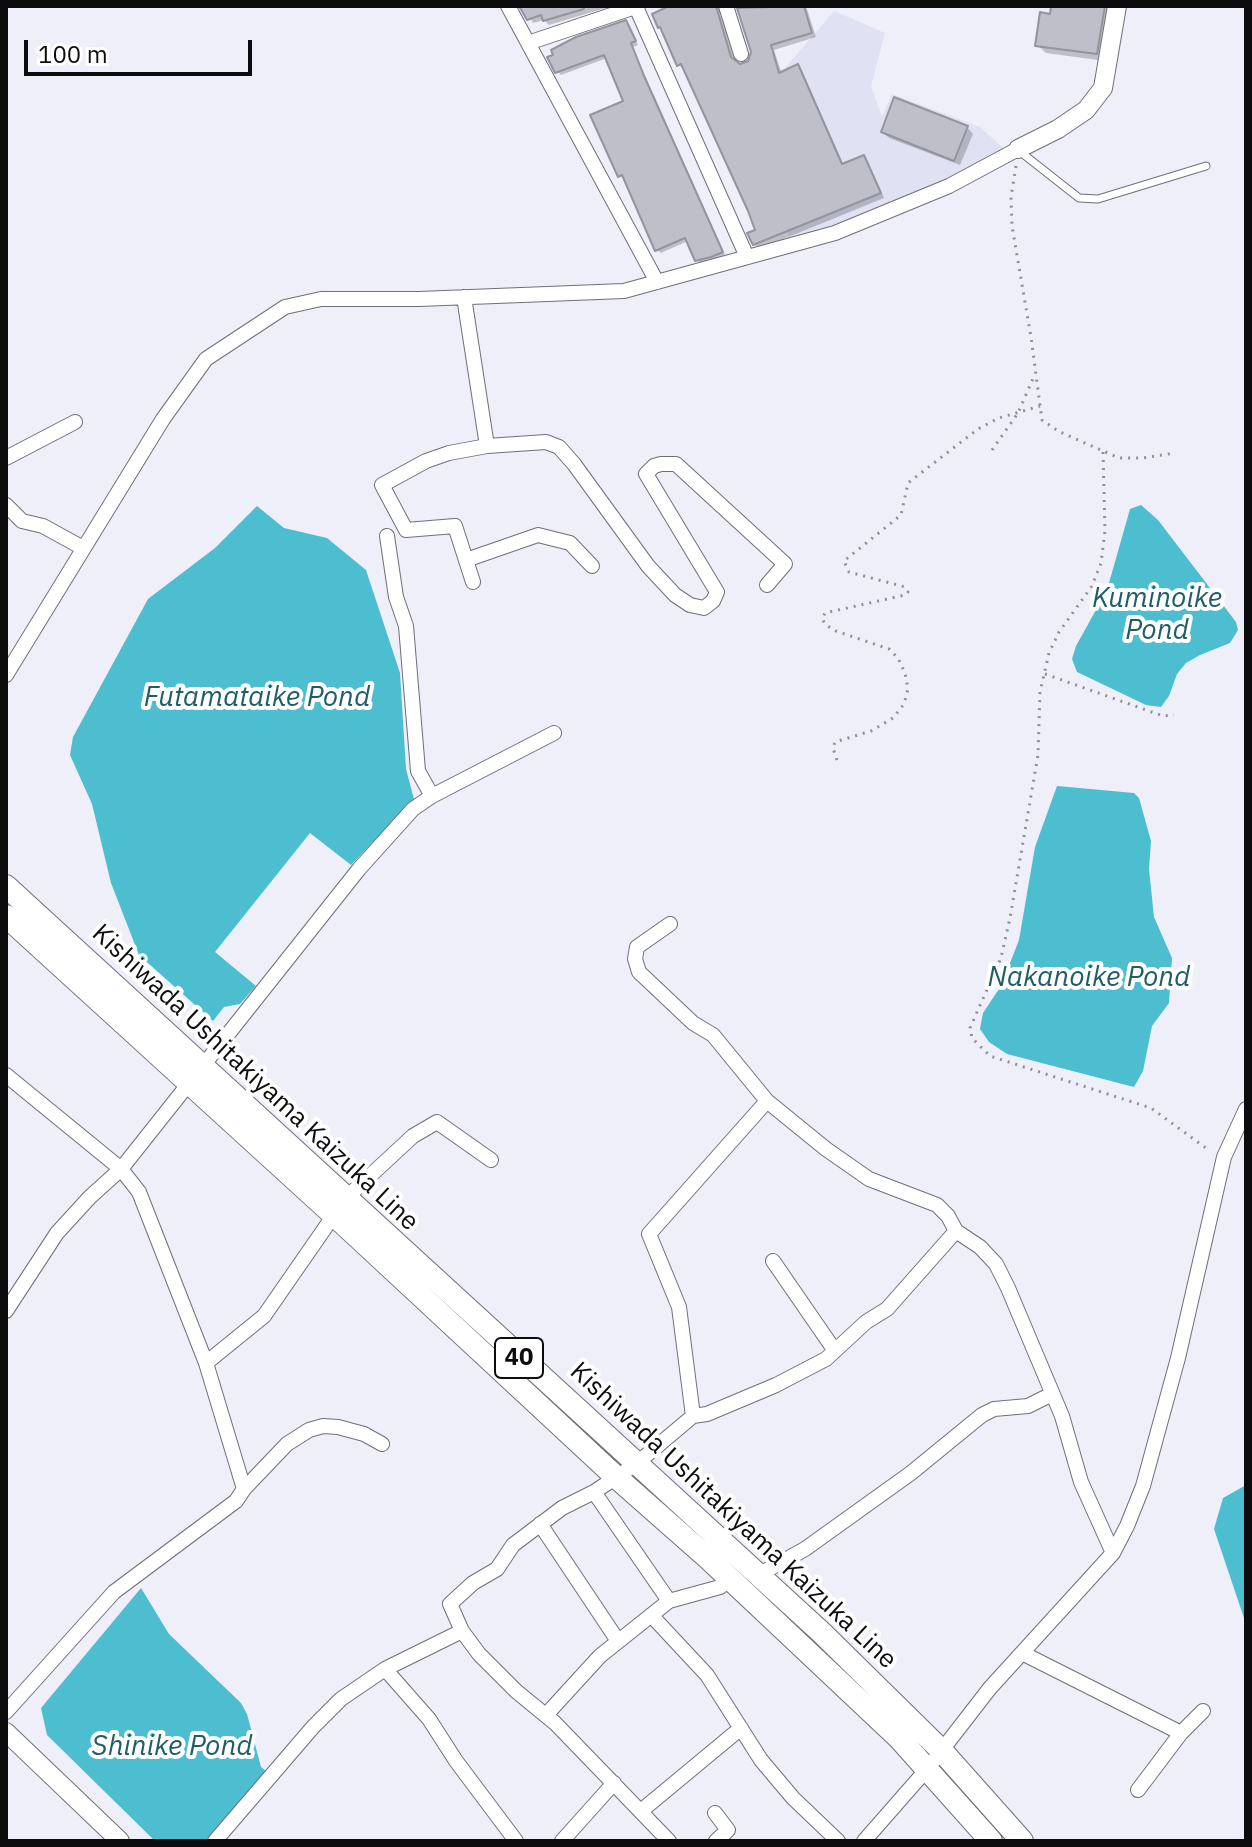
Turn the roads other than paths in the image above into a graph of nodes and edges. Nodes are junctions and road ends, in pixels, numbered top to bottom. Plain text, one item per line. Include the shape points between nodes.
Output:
1 (508, 6) edge
2 (637, 6) edge
3 (726, 6) edge
4 (1117, 6) edge
5 (528, 43) junction
6 (741, 54) dead end
7 (1018, 149) junction
8 (1206, 166) dead end
9 (747, 257) junction
10 (657, 282) junction
11 (464, 297) junction
12 (75, 422) dead end
13 (487, 446) junction
14 (6, 458) edge
15 (6, 505) edge
16 (387, 536) dead end
17 (83, 548) junction
18 (466, 560) junction
19 (592, 566) dead end
20 (473, 582) dead end
21 (767, 585) dead end
22 (6, 675) edge
23 (554, 733) dead end
24 (432, 796) junction
25 (6, 886) edge
26 (6, 916) edge
27 (670, 924) dead end
28 (6, 1075) edge
29 (196, 1076) junction
30 (767, 1101) junction
31 (1246, 1109) edge
32 (491, 1160) dead end
33 (121, 1169) junction
34 (340, 1207) junction
35 (956, 1231) junction
36 (773, 1261) dead end
37 (6, 1311) edge
38 (835, 1351) junction
39 (206, 1363) junction
40 (1052, 1394) junction
41 (693, 1416) junction
42 (382, 1444) dead end
43 (636, 1464) junction
44 (616, 1477) junction
45 (244, 1489) junction
46 (594, 1492) junction
47 (540, 1524) junction
48 (1113, 1553) junction
49 (758, 1575) junction
50 (730, 1579) junction
51 (669, 1601) junction
52 (651, 1615) junction
53 (462, 1631) junction
54 (618, 1641) junction
55 (1022, 1653) junction
56 (385, 1669) junction
57 (1203, 1711) dead end
58 (6, 1712) edge
59 (546, 1715) junction
60 (741, 1728) junction
61 (6, 1732) edge
62 (1181, 1733) junction
63 (934, 1759) junction
64 (614, 1783) junction
65 (1138, 1790) dead end
66 (641, 1811) junction
67 (715, 1813) dead end
68 (120, 1841) edge
69 (215, 1841) edge
70 (516, 1841) edge
71 (562, 1841) edge
72 (669, 1841) edge
73 (716, 1841) edge
74 (838, 1841) edge
75 (864, 1841) edge
76 (991, 1841) edge
77 (1022, 1841) edge

1 - 5 street
2 - 5 street
2 - 9 street
3 - 6 street
4 - 7 street via 1103,88 1086,110
5 - 10 street
7 - 8 lane via 1079,198 1098,199
7 - 9 street via 869,220
9 - 10 street
10 - 11 street via 624,291
11 - 13 street
11 - 17 street via 321,299 285,307 228,343 206,359 180,395
12 - 14 street
13 - 18 street via 426,461 382,485 406,530 455,526
13 - 21 street via 546,442 559,447 648,566 675,595 704,608 717,592 646,474 654,466 676,464 785,564
15 - 17 street via 22,521
16 - 24 street via 406,626 418,771
17 - 22 street
18 - 19 street via 538,535 570,543
18 - 20 street
23 - 24 street
24 - 29 street via 413,809 359,869
25 - 29 main road, Kishiwada Ushitakiyama Kaizuka Line / 40
26 - 29 main road, Kishiwada Ushitakiyama Kaizuka Line / 40
27 - 30 street via 637,947 639,972 713,1035
28 - 33 street
29 - 33 street
29 - 34 main road, Kishiwada Ushitakiyama Kaizuka Line / 40
30 - 35 street via 869,1179 937,1205
30 - 41 street via 649,1234 679,1307
31 - 48 street via 1222,1160 1143,1486
32 - 34 street via 437,1122 413,1136
33 - 37 street via 57,1233
33 - 39 street via 155,1227
34 - 39 street via 264,1316
34 - 43 main road, Kishiwada Ushitakiyama Kaizuka Line / 40
34 - 44 main road, Kishiwada Ushitakiyama Kaizuka Line / 40
35 - 38 street via 887,1309
35 - 40 street via 996,1264
36 - 38 street
38 - 41 street via 813,1368
39 - 45 street
40 - 48 street via 1081,1482
40 - 49 street via 1028,1406 982,1415 805,1549
41 - 43 street
42 - 45 street via 338,1427 309,1430 287,1444
43 - 44 street
43 - 49 main road, Kishiwada Ushitakiyama Kaizuka Line / 40
44 - 46 street
44 - 50 main road, Kishiwada Ushitakiyama Kaizuka Line / 40
45 - 58 street via 236,1501 114,1592
46 - 47 street
46 - 51 street
47 - 53 street via 513,1545 497,1569 450,1604
47 - 54 street
48 - 55 street
49 - 63 main road, Kishiwada Ushitakiyama Kaizuka Line / 40 via 822,1633
50 - 51 street via 720,1587
50 - 63 main road, Kishiwada Ushitakiyama Kaizuka Line / 40
51 - 52 street
52 - 54 street
52 - 60 street via 707,1675
53 - 56 street
53 - 59 street via 479,1654
54 - 59 street
55 - 62 street
55 - 63 street
56 - 69 street via 322,1718
56 - 70 street via 429,1719
57 - 62 street
59 - 64 street
60 - 66 street
60 - 74 street via 793,1798
61 - 68 street
62 - 65 street
63 - 75 street
63 - 76 main road, Kishiwada Ushitakiyama Kaizuka Line / 40
63 - 77 main road, Kishiwada Ushitakiyama Kaizuka Line / 40
64 - 66 street
64 - 71 street
66 - 72 street
67 - 73 street via 728,1830

